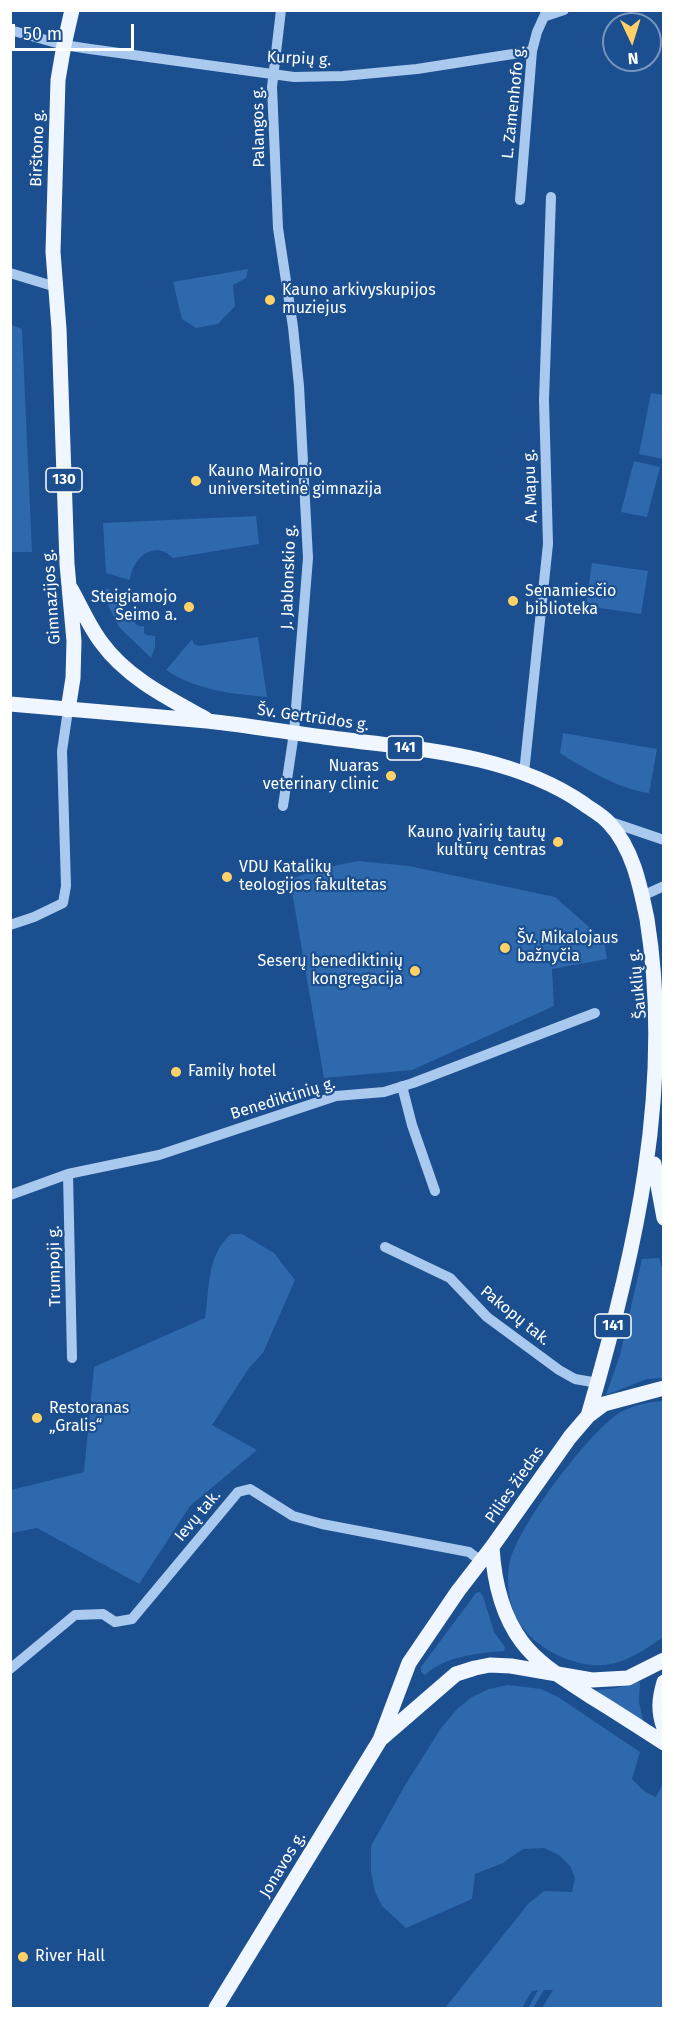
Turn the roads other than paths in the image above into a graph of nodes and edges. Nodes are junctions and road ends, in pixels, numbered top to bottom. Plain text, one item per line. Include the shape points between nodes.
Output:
1 (72, 10) edge
2 (281, 10) edge
3 (564, 10) edge
4 (547, 13) edge
5 (10, 30) edge
6 (64, 45) junction
7 (532, 51) junction
8 (274, 75) junction
9 (551, 197) dead end
10 (520, 200) dead end
11 (280, 242) joint
12 (10, 273) edge
13 (56, 287) junction
14 (69, 585) junction
15 (10, 705) edge
16 (68, 710) junction
17 (211, 722) junction
18 (294, 733) junction
19 (524, 773) junction
20 (283, 806) dead end
21 (608, 821) junction
22 (663, 840) edge
23 (663, 886) edge
24 (642, 896) junction
25 (10, 926) edge
26 (595, 1013) dead end
27 (402, 1086) junction
28 (652, 1152) junction
29 (68, 1174) junction
30 (435, 1191) dead end
31 (10, 1195) edge
32 (663, 1218) edge
33 (385, 1247) dead end
34 (72, 1358) dead end
35 (598, 1383) junction
36 (663, 1388) edge
37 (588, 1416) junction
38 (492, 1547) junction
39 (481, 1561) junction
40 (663, 1660) edge
41 (10, 1669) edge
42 (554, 1672) junction
43 (663, 1682) edge
44 (663, 1728) edge
45 (380, 1740) junction
46 (663, 1743) edge
47 (216, 2008) edge

1 - 6 main road, Birštono g. / 130
2 - 8 street, Palangos g.
3 - 4 street
4 - 7 street, L. Zamenhofo g.
5 - 6 street, Kurpių g.
6 - 8 street, Kurpių g.
6 - 13 main road, Birštono g. / 130 via 55,147
7 - 8 street, Kurpių g. via 343,76
7 - 10 street, L. Zamenhofo g.
8 - 11 street, Palangos g.
9 - 19 street, A. Mapu g. via 544,400 548,544
11 - 18 street, J. Jablonskio g. via 298,374 308,558
12 - 13 street
13 - 14 main road, Gimnazijos g. / 130
14 - 16 main road, Gimnazijos g. / 130 via 74,665
14 - 17 main road via 112,657 135,678
15 - 16 main road, Šv. Gertrūdos g. / 141
16 - 17 main road, Šv. Gertrūdos g. / 141
16 - 25 street, Gimnazijos g. via 62,752 66,886 63,903
17 - 18 main road, Šv. Gertrūdos g. / 141
18 - 19 main road, Šv. Gertrūdos g. / 141 via 458,756
18 - 20 street, J. Jablonskio g.
19 - 21 main road, Šv. Gertrūdos g. / 141 via 559,788
21 - 22 street, Šv. Gertrūdos g.
21 - 24 main road, Šauklių g. / 141 via 628,851
23 - 24 street
24 - 28 main road, Šauklių g. / 141 via 651,937 661,1046
26 - 27 street, Benediktinių g.
27 - 29 street, Benediktinių g. via 384,1092 336,1096 159,1155
27 - 30 street
28 - 32 main road, Šauklių g. / 141
28 - 35 main road, Šauklių g. / 141 via 637,1236
29 - 31 street, Benediktinių g.
29 - 34 street, Trumpoji g.
33 - 35 street, Pakopų tak. via 450,1278 487,1317 559,1370 575,1379
35 - 37 main road, 141
36 - 37 main road, Pilies žiedas via 604,1404
37 - 38 main road, Pilies žiedas / 141
38 - 39 main road, Jonavos g.
38 - 42 main road, Pilies žiedas via 497,1589 508,1621 523,1644
39 - 41 street, Ievų tak. via 469,1552 293,1516 250,1489 238,1492 132,1619 115,1622 103,1614 75,1615
39 - 45 main road, Jonavos g. via 409,1663
40 - 42 main road via 628,1678 592,1680
42 - 45 main road, Jonavos g. via 490,1665 456,1674
42 - 46 main road, Pilies žiedas
43 - 44 main road via 659,1699
45 - 47 main road, Jonavos g.

